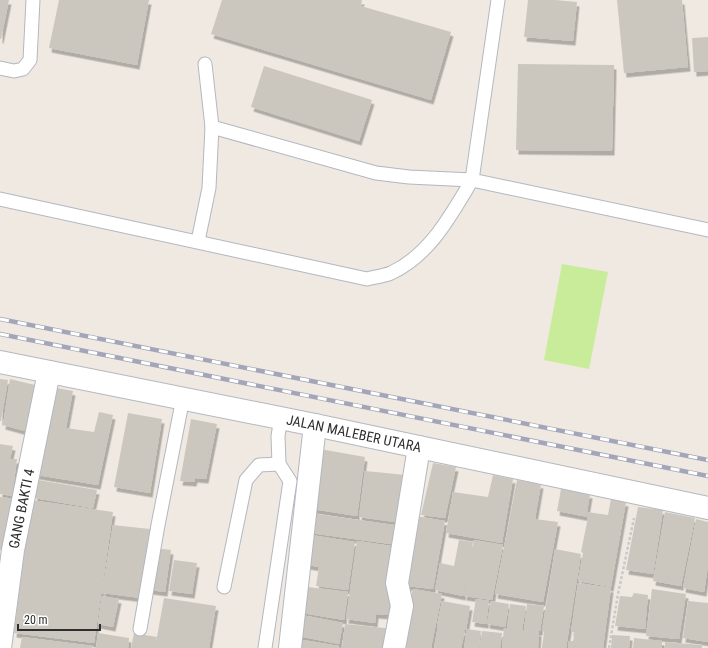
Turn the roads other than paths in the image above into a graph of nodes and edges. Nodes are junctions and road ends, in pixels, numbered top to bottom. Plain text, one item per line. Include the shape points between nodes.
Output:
1 (33, 0) edge
2 (498, 0) edge
3 (206, 64) dead end
4 (0, 68) edge
5 (212, 127) junction
6 (472, 180) junction
7 (0, 199) edge
8 (708, 230) edge
9 (198, 241) junction
10 (0, 362) edge
11 (49, 372) junction
12 (183, 398) junction
13 (282, 418) junction
14 (315, 425) junction
15 (419, 447) junction
16 (279, 464) junction
17 (708, 508) edge
18 (224, 587) dead end
19 (140, 628) dead end
20 (0, 648) edge
21 (265, 648) edge
22 (290, 648) edge
23 (394, 648) edge

1 - 4 lane via 30,60 23,69 14,71
2 - 6 lane
3 - 5 lane
5 - 6 lane via 376,173
5 - 9 lane via 209,188
6 - 8 lane
6 - 9 lane via 445,225 417,257 390,274 367,279
7 - 9 lane
10 - 11 street, JALAN MALEBER UTARA
11 - 12 street, JALAN MALEBER UTARA
11 - 20 street, GANG BAKTI 4 via 13,550
12 - 13 street, JALAN MALEBER UTARA
12 - 19 lane
13 - 14 street, JALAN MALEBER UTARA
13 - 16 lane via 278,436
14 - 15 street, JALAN MALEBER UTARA
14 - 22 street
15 - 17 street, JALAN MALEBER UTARA
15 - 23 street via 397,583 402,606
16 - 18 lane via 259,465 246,480
16 - 21 lane via 290,481

